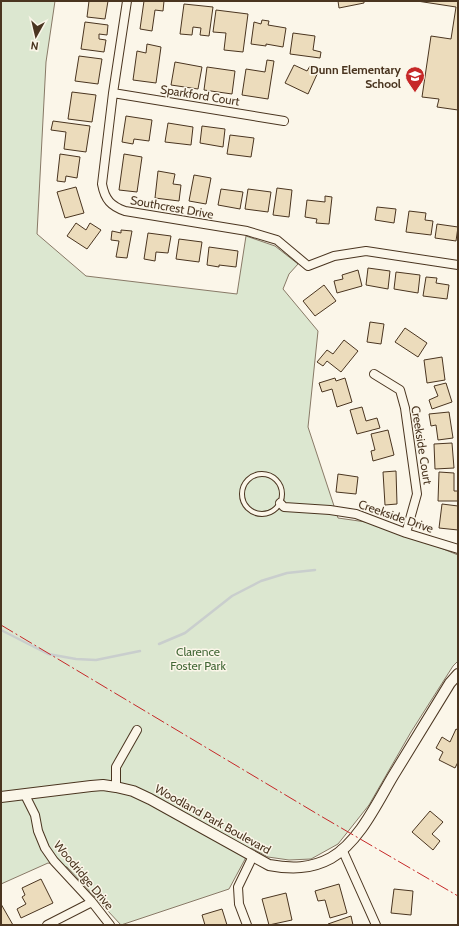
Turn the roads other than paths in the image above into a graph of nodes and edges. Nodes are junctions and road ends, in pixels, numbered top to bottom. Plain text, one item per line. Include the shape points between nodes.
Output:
1 (127, 1) edge
2 (113, 93) junction
3 (284, 121) dead end
4 (458, 264) edge
5 (374, 374) dead end
6 (280, 503) junction
7 (406, 533) junction
8 (458, 549) edge
9 (458, 674) edge
10 (137, 730) dead end
11 (116, 787) junction
12 (25, 795) junction
13 (1, 797) edge
14 (342, 849) junction
15 (253, 856) junction
16 (92, 902) junction
17 (47, 925) edge
18 (110, 925) edge
19 (247, 925) edge
20 (376, 925) edge

1 - 2 street, Southcrest Drive
2 - 3 street, Sparkford Court
2 - 4 street, Southcrest Drive via 102,184 103,192 115,207 277,240 308,266 334,256 366,251
5 - 7 street, Creekside Court via 400,390 405,408 417,494
6 - 6 lane via 281,488 270,476 254,475 243,486 243,500 252,511 267,513
6 - 7 street, Creekside Drive via 284,507 356,514
7 - 8 street, Creekside Drive
9 - 14 street, Woodland Park Boulevard via 362,826
10 - 11 street via 116,767
11 - 12 street, Woodland Park Boulevard via 91,786
11 - 15 street, Woodland Park Boulevard via 150,799
12 - 13 street, Woodland Park Boulevard
12 - 16 street, Woodridge Drive via 35,815 45,848
14 - 15 street, Woodland Park Boulevard via 332,858 304,868 269,865
14 - 20 street
15 - 19 street via 238,887 239,904
16 - 17 street
16 - 18 street, Woodridge Drive

